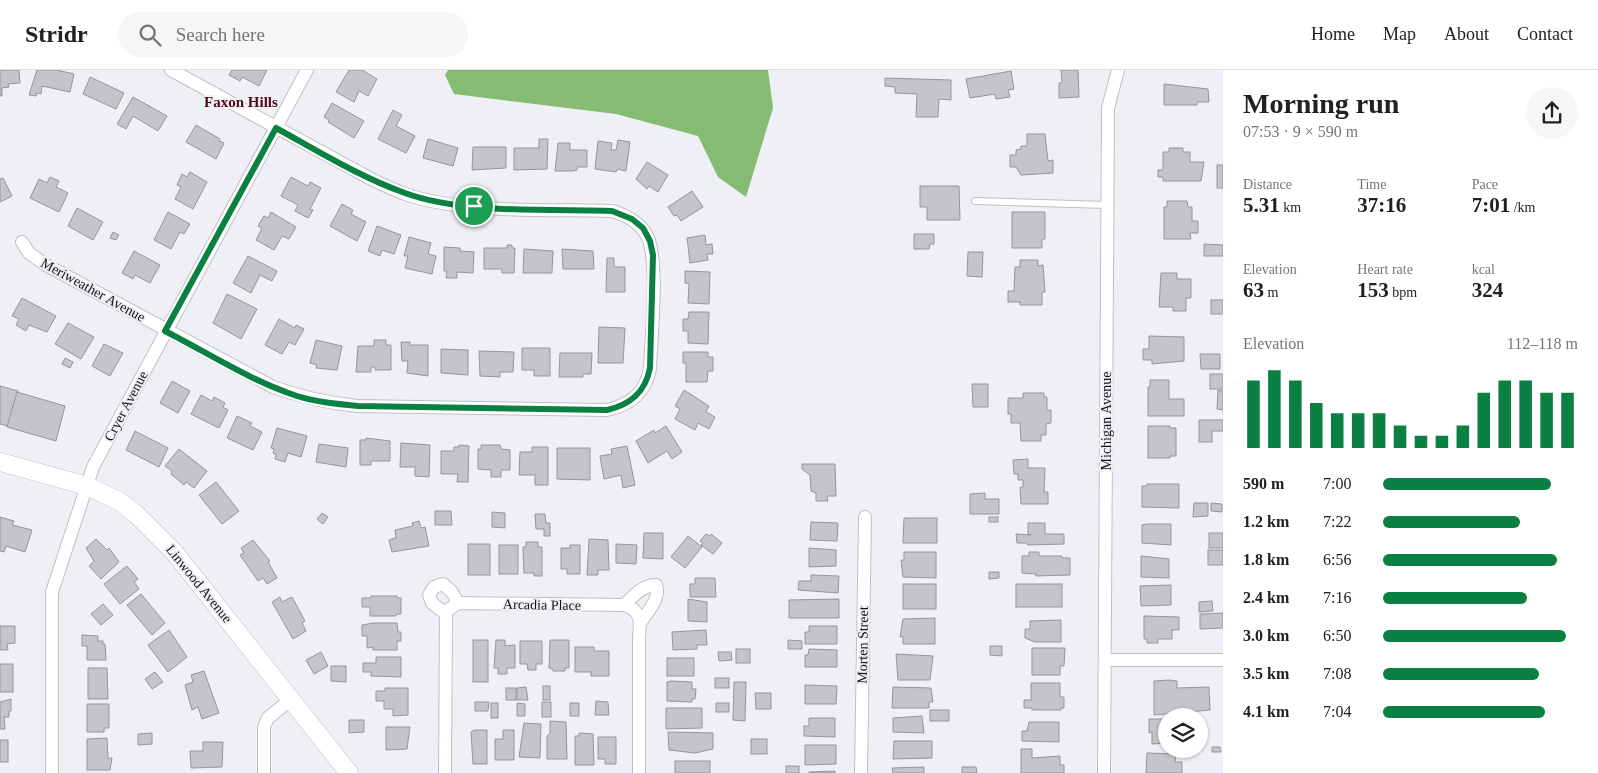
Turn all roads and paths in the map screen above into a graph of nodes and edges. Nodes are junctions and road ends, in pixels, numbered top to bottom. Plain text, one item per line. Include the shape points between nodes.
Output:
1 (171, 70) edge
2 (307, 70) edge
3 (1118, 70) edge
4 (276, 128) junction
5 (975, 201) dead end
6 (1107, 204) junction
7 (22, 242) dead end
8 (165, 331) junction
9 (0, 462) edge
10 (88, 486) junction
11 (865, 517) dead end
12 (458, 603) junction
13 (624, 605) junction
14 (446, 614) junction
15 (641, 622) junction
16 (1105, 660) junction
17 (1223, 660) edge
18 (290, 700) junction
19 (52, 773) edge
20 (264, 773) edge
21 (349, 773) edge
22 (445, 773) edge
23 (639, 773) edge
24 (861, 773) edge
25 (1104, 773) edge

1 - 4 street, Meriweather Avenue
2 - 4 street, Cryer Avenue
3 - 6 street, Michigan Avenue via 1108,108
4 - 8 street, Cryer Avenue
4 - 8 street, Meriweather Avenue via 373,180 433,201 474,206 612,211 626,215 643,228 653,255 650,368 646,382 628,404 607,410 331,404 273,387
5 - 6 lane
6 - 16 street, Michigan Avenue
7 - 8 street, Meriweather Avenue via 29,253 46,265
8 - 10 street, Cryer Avenue via 93,468
9 - 10 main road, Linwood Avenue
10 - 18 main road, Linwood Avenue via 119,501 157,534
10 - 19 street, Cryer Avenue via 52,592
11 - 24 street, Morten Street
12 - 13 street, Arcadia Place
12 - 14 street
12 - 14 street via 443,584 434,587 429,595 432,603
13 - 15 street via 635,611
13 - 15 street via 648,585 656,585 656,599
14 - 22 street
15 - 23 street
16 - 17 street
16 - 25 street, Michigan Avenue
18 - 20 street via 268,718 264,727
18 - 21 main road, Linwood Avenue

